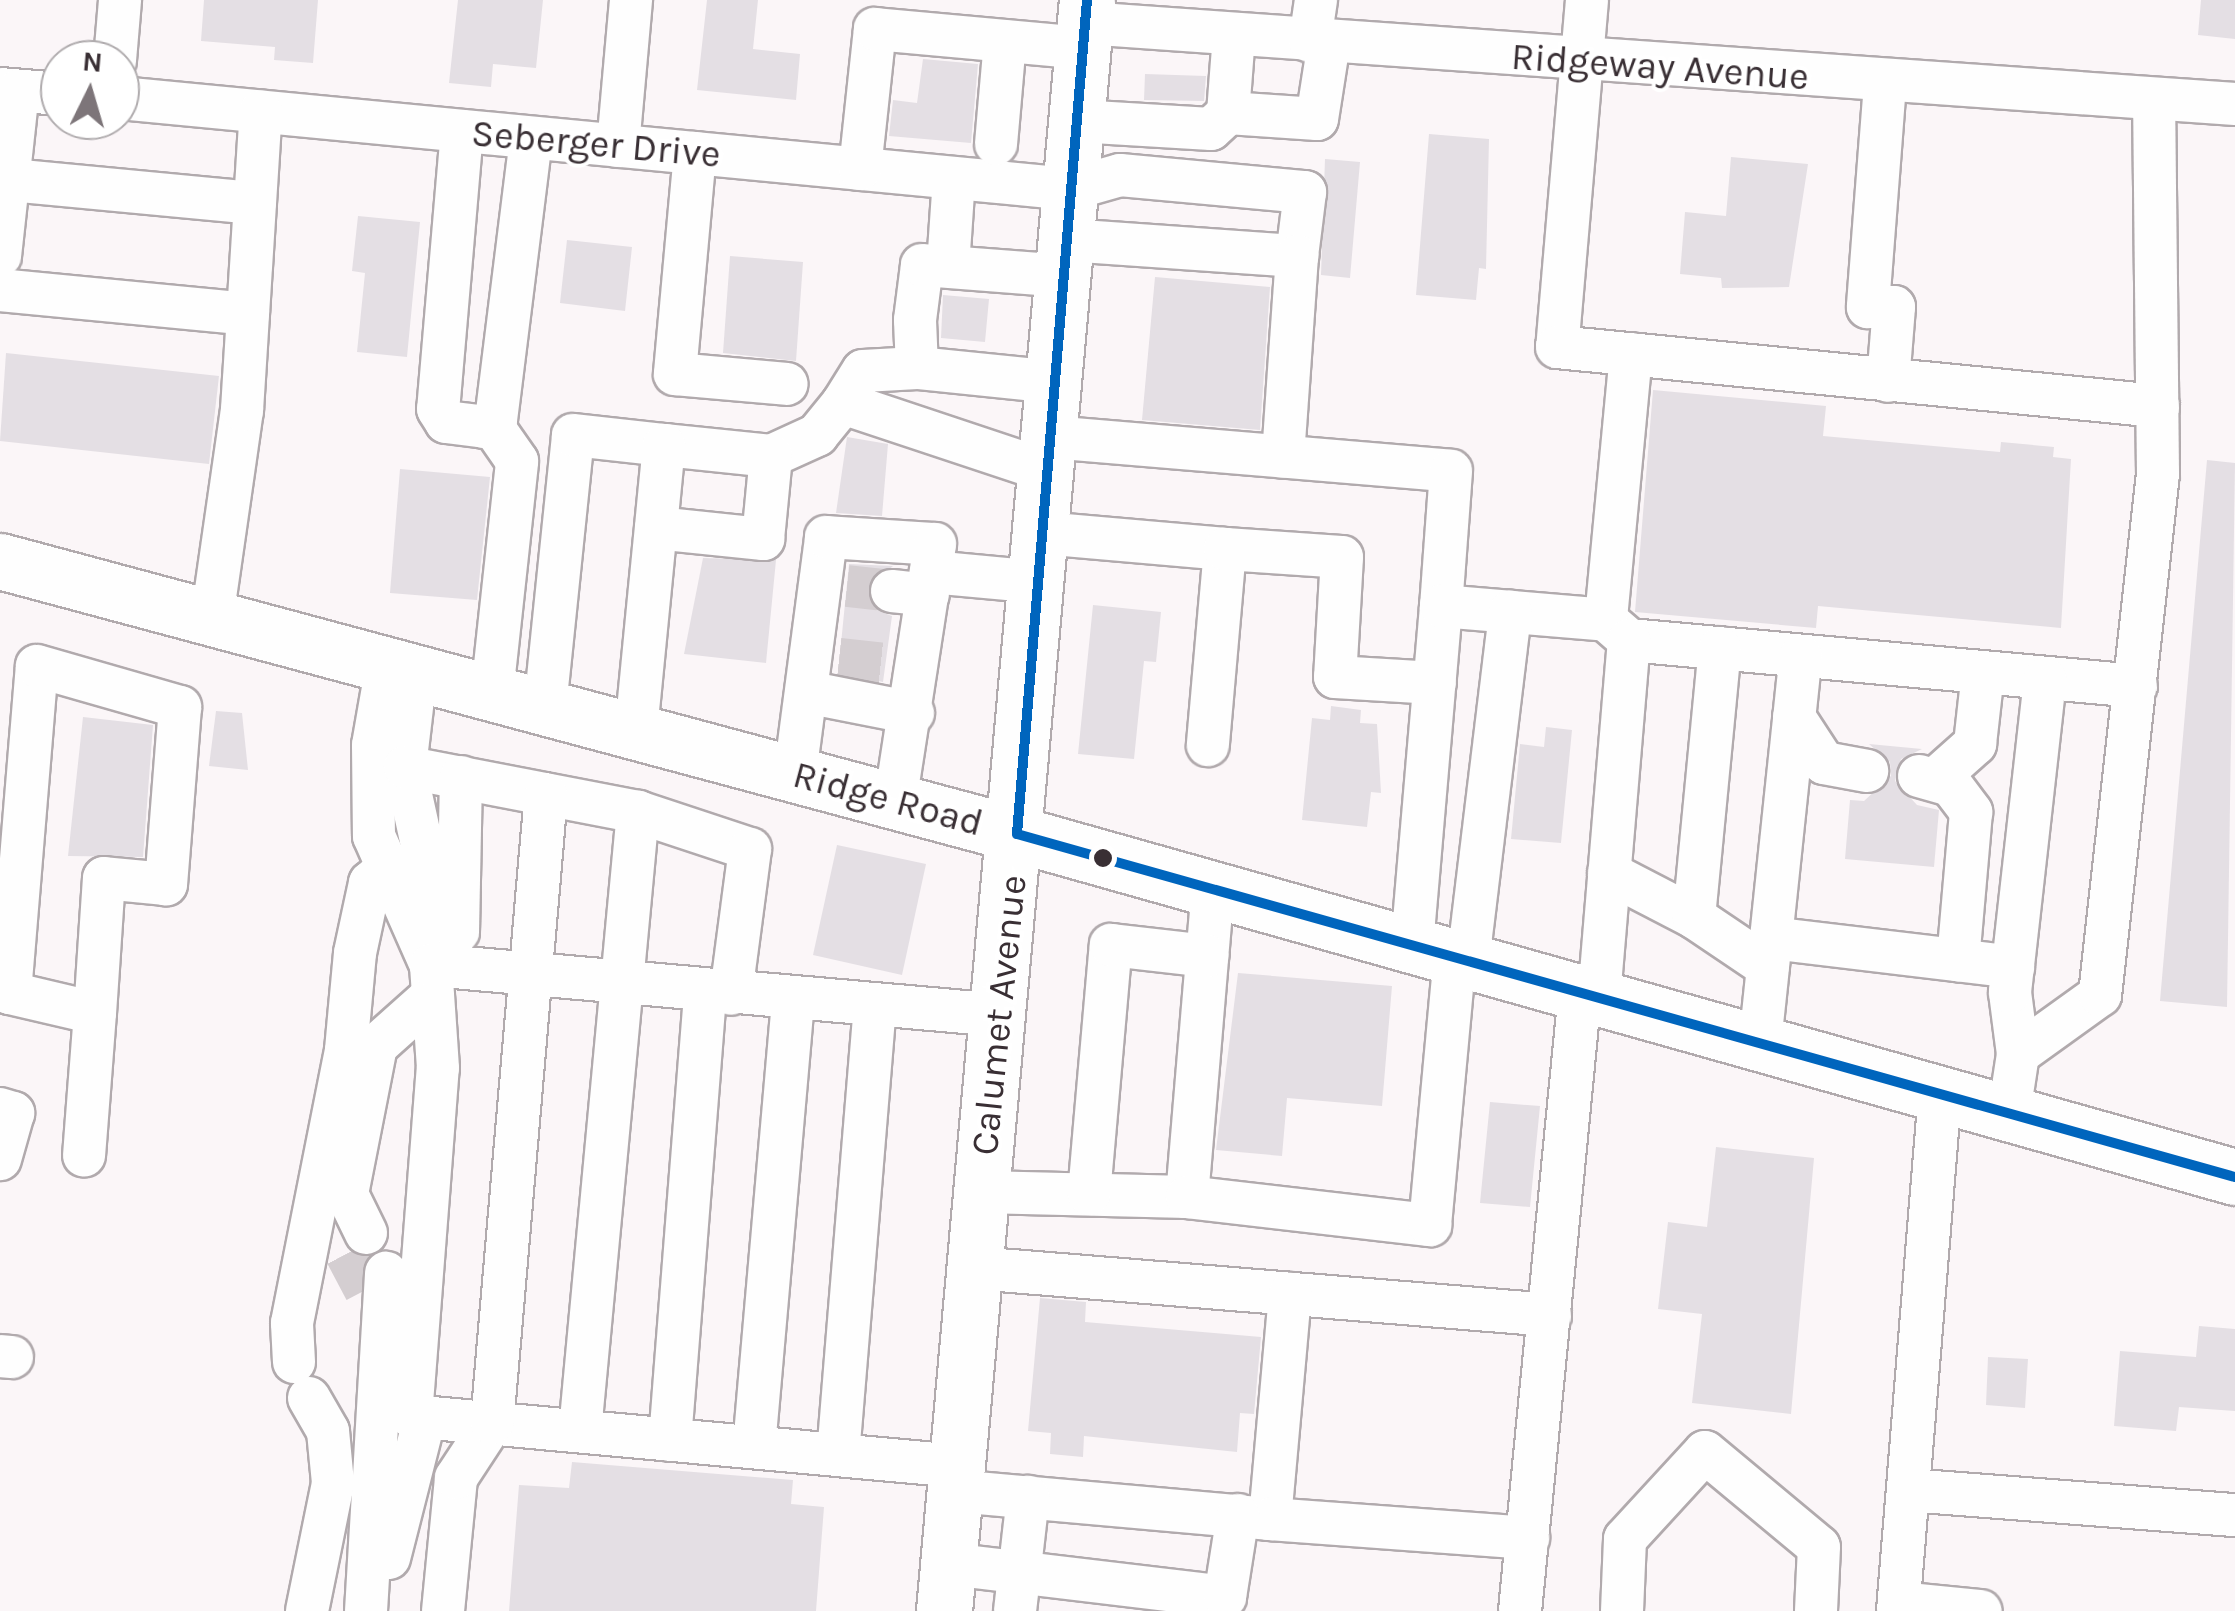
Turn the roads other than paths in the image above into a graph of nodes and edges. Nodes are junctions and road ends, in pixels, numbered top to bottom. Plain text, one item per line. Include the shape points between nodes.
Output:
1 (120, 0) edge
2 (630, 0) edge
3 (1587, 0) edge
4 (866, 14) edge
5 (1085, 24) edge
6 (1318, 28) edge
7 (1234, 34) junction
8 (117, 40) edge
9 (1004, 41) junction
10 (1581, 62) junction
11 (1885, 84) junction
12 (9, 90) edge
13 (40, 92) edge
14 (140, 100) edge
15 (2154, 100) junction
16 (2235, 104) edge
17 (260, 112) junction
18 (1228, 113) junction
19 (1077, 121) junction
20 (462, 132) junction
21 (531, 138) junction
22 (996, 144) dead end
23 (618, 146) junction
24 (695, 154) junction
25 (860, 170) junction
26 (954, 178) junction
27 (4, 179) edge
28 (255, 203) junction
29 (1067, 235) junction
30 (0, 256) edge
31 (1297, 256) junction
32 (948, 266) junction
33 (0, 290) edge
34 (248, 314) junction
35 (1631, 354) junction
36 (916, 368) junction
37 (1888, 380) junction
38 (1055, 382) junction
39 (787, 384) dead end
40 (843, 403) junction
41 (2158, 406) junction
42 (492, 425) junction
43 (664, 445) junction
44 (1049, 454) junction
45 (771, 456) junction
46 (1283, 456) junction
47 (656, 528) junction
48 (1224, 548) junction
49 (1040, 557) junction
50 (0, 561) edge
51 (917, 586) junction
52 (1442, 606) junction
53 (1510, 612) junction
54 (212, 618) junction
55 (1618, 630) junction
56 (1720, 648) junction
57 (1800, 656) junction
58 (18, 660) edge
59 (401, 669) junction
60 (821, 670) junction
61 (1983, 673) junction
62 (2045, 679) junction
63 (1435, 682) junction
64 (2136, 686) junction
65 (492, 693) junction
66 (546, 707) junction
67 (914, 713) junction
68 (1794, 717) junction
69 (636, 731) junction
70 (1208, 746) dead end
71 (406, 767) junction
72 (1867, 771) dead end
73 (795, 774) junction
74 (460, 777) junction
75 (546, 794) junction
76 (895, 801) junction
77 (638, 812) junction
78 (1017, 834) junction
79 (386, 869) junction
80 (1610, 873) junction
81 (1213, 889) junction
82 (1694, 918) junction
83 (1770, 952) junction
84 (1445, 954) junction
85 (1208, 956) junction
86 (1958, 960) junction
87 (2012, 967) junction
88 (530, 974) junction
89 (440, 976) junction
90 (619, 983) junction
91 (5, 991) edge
92 (718, 993) junction
93 (1589, 995) junction
94 (794, 999) junction
95 (875, 1005) junction
96 (95, 1013) junction
97 (999, 1015) junction
98 (1760, 1043) junction
99 (2018, 1054) junction
100 (1940, 1094) junction
101 (0, 1109) edge
102 (2008, 1114) junction
103 (84, 1156) dead end
104 (0, 1159) edge
105 (2235, 1178) edge
106 (982, 1192) junction
107 (1089, 1194) junction
108 (1188, 1197) junction
109 (366, 1262) junction
110 (975, 1268) junction
111 (1290, 1294) junction
112 (1550, 1315) junction
113 (324, 1406) junction
114 (426, 1417) junction
115 (492, 1423) junction
116 (580, 1432) junction
117 (670, 1440) junction
118 (754, 1447) junction
119 (838, 1455) junction
120 (956, 1478) junction
121 (1908, 1490) junction
122 (1028, 1497) junction
123 (2235, 1515) edge
124 (1254, 1517) junction
125 (1528, 1538) junction
126 (946, 1587) edge
127 (1017, 1592) edge
128 (1174, 1602) edge
129 (1899, 1607) edge
130 (307, 1611) edge
131 (349, 1611) edge
132 (366, 1611) edge
133 (375, 1611) edge
134 (443, 1611) edge
135 (1520, 1611) edge
136 (1622, 1611) edge
137 (1816, 1611) edge
138 (1980, 1611) edge

1 - 8 street
2 - 23 street
3 - 10 street
4 - 9 street, Ridgeway Avenue
4 - 25 street
5 - 7 street, Ridgeway Avenue
5 - 9 street, Ridgeway Avenue
5 - 19 main road, Calumet Avenue
6 - 7 street, Ridgeway Avenue
6 - 10 street, Ridgeway Avenue
6 - 18 street via 1317,119
7 - 18 street
9 - 22 street
10 - 11 street, Ridgeway Avenue
10 - 35 street via 1557,347
11 - 15 street, Ridgeway Avenue
11 - 37 street via 1868,307 1894,307
12 - 13 street
12 - 27 street
14 - 17 street, Seberger Drive
15 - 16 street, Ridgeway Avenue
15 - 41 street
17 - 20 street, Seberger Drive
17 - 28 street
18 - 19 street via 1211,129
19 - 29 main road, Calumet Avenue
20 - 21 street, Seberger Drive
20 - 42 street via 438,409 446,422
21 - 23 street, Seberger Drive
21 - 42 street
23 - 24 street, Seberger Drive
24 - 25 street, Seberger Drive
24 - 39 street via 674,374
25 - 26 street, Seberger Drive
26 - 29 street, Seberger Drive
26 - 32 street
27 - 28 street
27 - 30 street
28 - 34 street
29 - 31 street
29 - 31 street via 1120,175 1305,192
29 - 32 street
29 - 38 main road, Calumet Avenue
31 - 46 street
32 - 36 street via 922,265
33 - 34 street
34 - 54 street
35 - 37 street
35 - 55 street
36 - 38 street
36 - 40 street via 863,371
37 - 41 street
38 - 44 main road, Calumet Avenue
40 - 44 street
40 - 45 street via 817,435
41 - 64 street
42 - 65 street via 517,461
43 - 45 street
43 - 47 street
43 - 66 street via 573,435
44 - 46 street
44 - 49 main road, Calumet Avenue
45 - 47 street via 763,539
46 - 52 street via 1451,471
47 - 69 street
48 - 49 street
48 - 63 street via 1342,557 1335,677
48 - 70 street
49 - 51 street
49 - 78 main road, Calumet Avenue
50 - 54 main road, Ridge Road
51 - 60 street via 935,544 826,537 834,585
51 - 67 street via 902,666
52 - 53 street
52 - 63 street
53 - 55 street
53 - 84 street
54 - 59 main road, Ridge Road
55 - 56 street
55 - 80 street
56 - 57 street
56 - 82 street
57 - 61 street
57 - 68 street
58 - 91 street
58 - 96 street via 180,707 166,884 104,878
59 - 65 main road, Ridge Road
59 - 71 street
59 - 79 street via 370,792
60 - 67 street
60 - 73 street
61 - 62 street
61 - 86 street via 1978,736 1929,777 1971,812
62 - 64 street
62 - 87 street
63 - 84 street
64 - 99 street via 2100,995
65 - 66 main road, Ridge Road
66 - 69 main road, Ridge Road
67 - 76 street
68 - 72 street via 1824,763
68 - 83 street
69 - 73 main road, Ridge Road
71 - 74 street
71 - 89 street via 435,904
73 - 76 main road, Ridge Road
74 - 75 street
74 - 89 street
75 - 77 street
75 - 88 street
76 - 78 main road, Ridge Road
77 - 90 street
77 - 92 street via 750,849
78 - 81 main road, Ridge Road
78 - 97 main road, Calumet Avenue
79 - 89 street
79 - 113 street via 370,883 355,954 346,1050 292,1323
80 - 82 street
80 - 93 street
81 - 84 main road, Ridge Road
81 - 85 street
82 - 83 street
83 - 86 street
83 - 98 street
84 - 93 main road, Ridge Road
84 - 108 street via 1430,1225
85 - 107 street via 1111,945
85 - 108 street
86 - 87 street
87 - 99 street
88 - 89 street
88 - 90 street
88 - 115 street
89 - 109 street via 376,1046 338,1239
89 - 114 street via 411,1416
90 - 92 street
90 - 116 street
91 - 96 street
92 - 94 street
92 - 117 street
93 - 98 main road, Ridge Road
93 - 112 street
94 - 95 street
94 - 118 street
95 - 97 street
95 - 119 street
96 - 103 street
97 - 106 main road, Calumet Avenue
98 - 100 main road, Ridge Road
99 - 102 street
100 - 102 main road, Ridge Road
100 - 121 street
101 - 104 street via 12,1112
102 - 105 main road, Ridge Road
106 - 107 street
106 - 110 main road, Calumet Avenue
107 - 108 street
109 - 113 street via 374,1308
109 - 132 street
110 - 111 street
110 - 120 main road, Calumet Avenue
111 - 112 street
111 - 124 street
112 - 125 street
113 - 130 street via 333,1483
113 - 131 street
114 - 115 street
114 - 133 street
115 - 116 street
115 - 134 street via 456,1478
116 - 117 street
117 - 118 street
118 - 119 street
119 - 120 street
120 - 122 street
120 - 126 main road, Calumet Avenue
121 - 123 street
121 - 129 street
122 - 124 street
122 - 127 street
124 - 125 street
124 - 128 street via 1225,1597
125 - 135 street
126 - 127 street
127 - 128 street
129 - 138 street
136 - 137 street via 1625,1539 1705,1452 1819,1547

